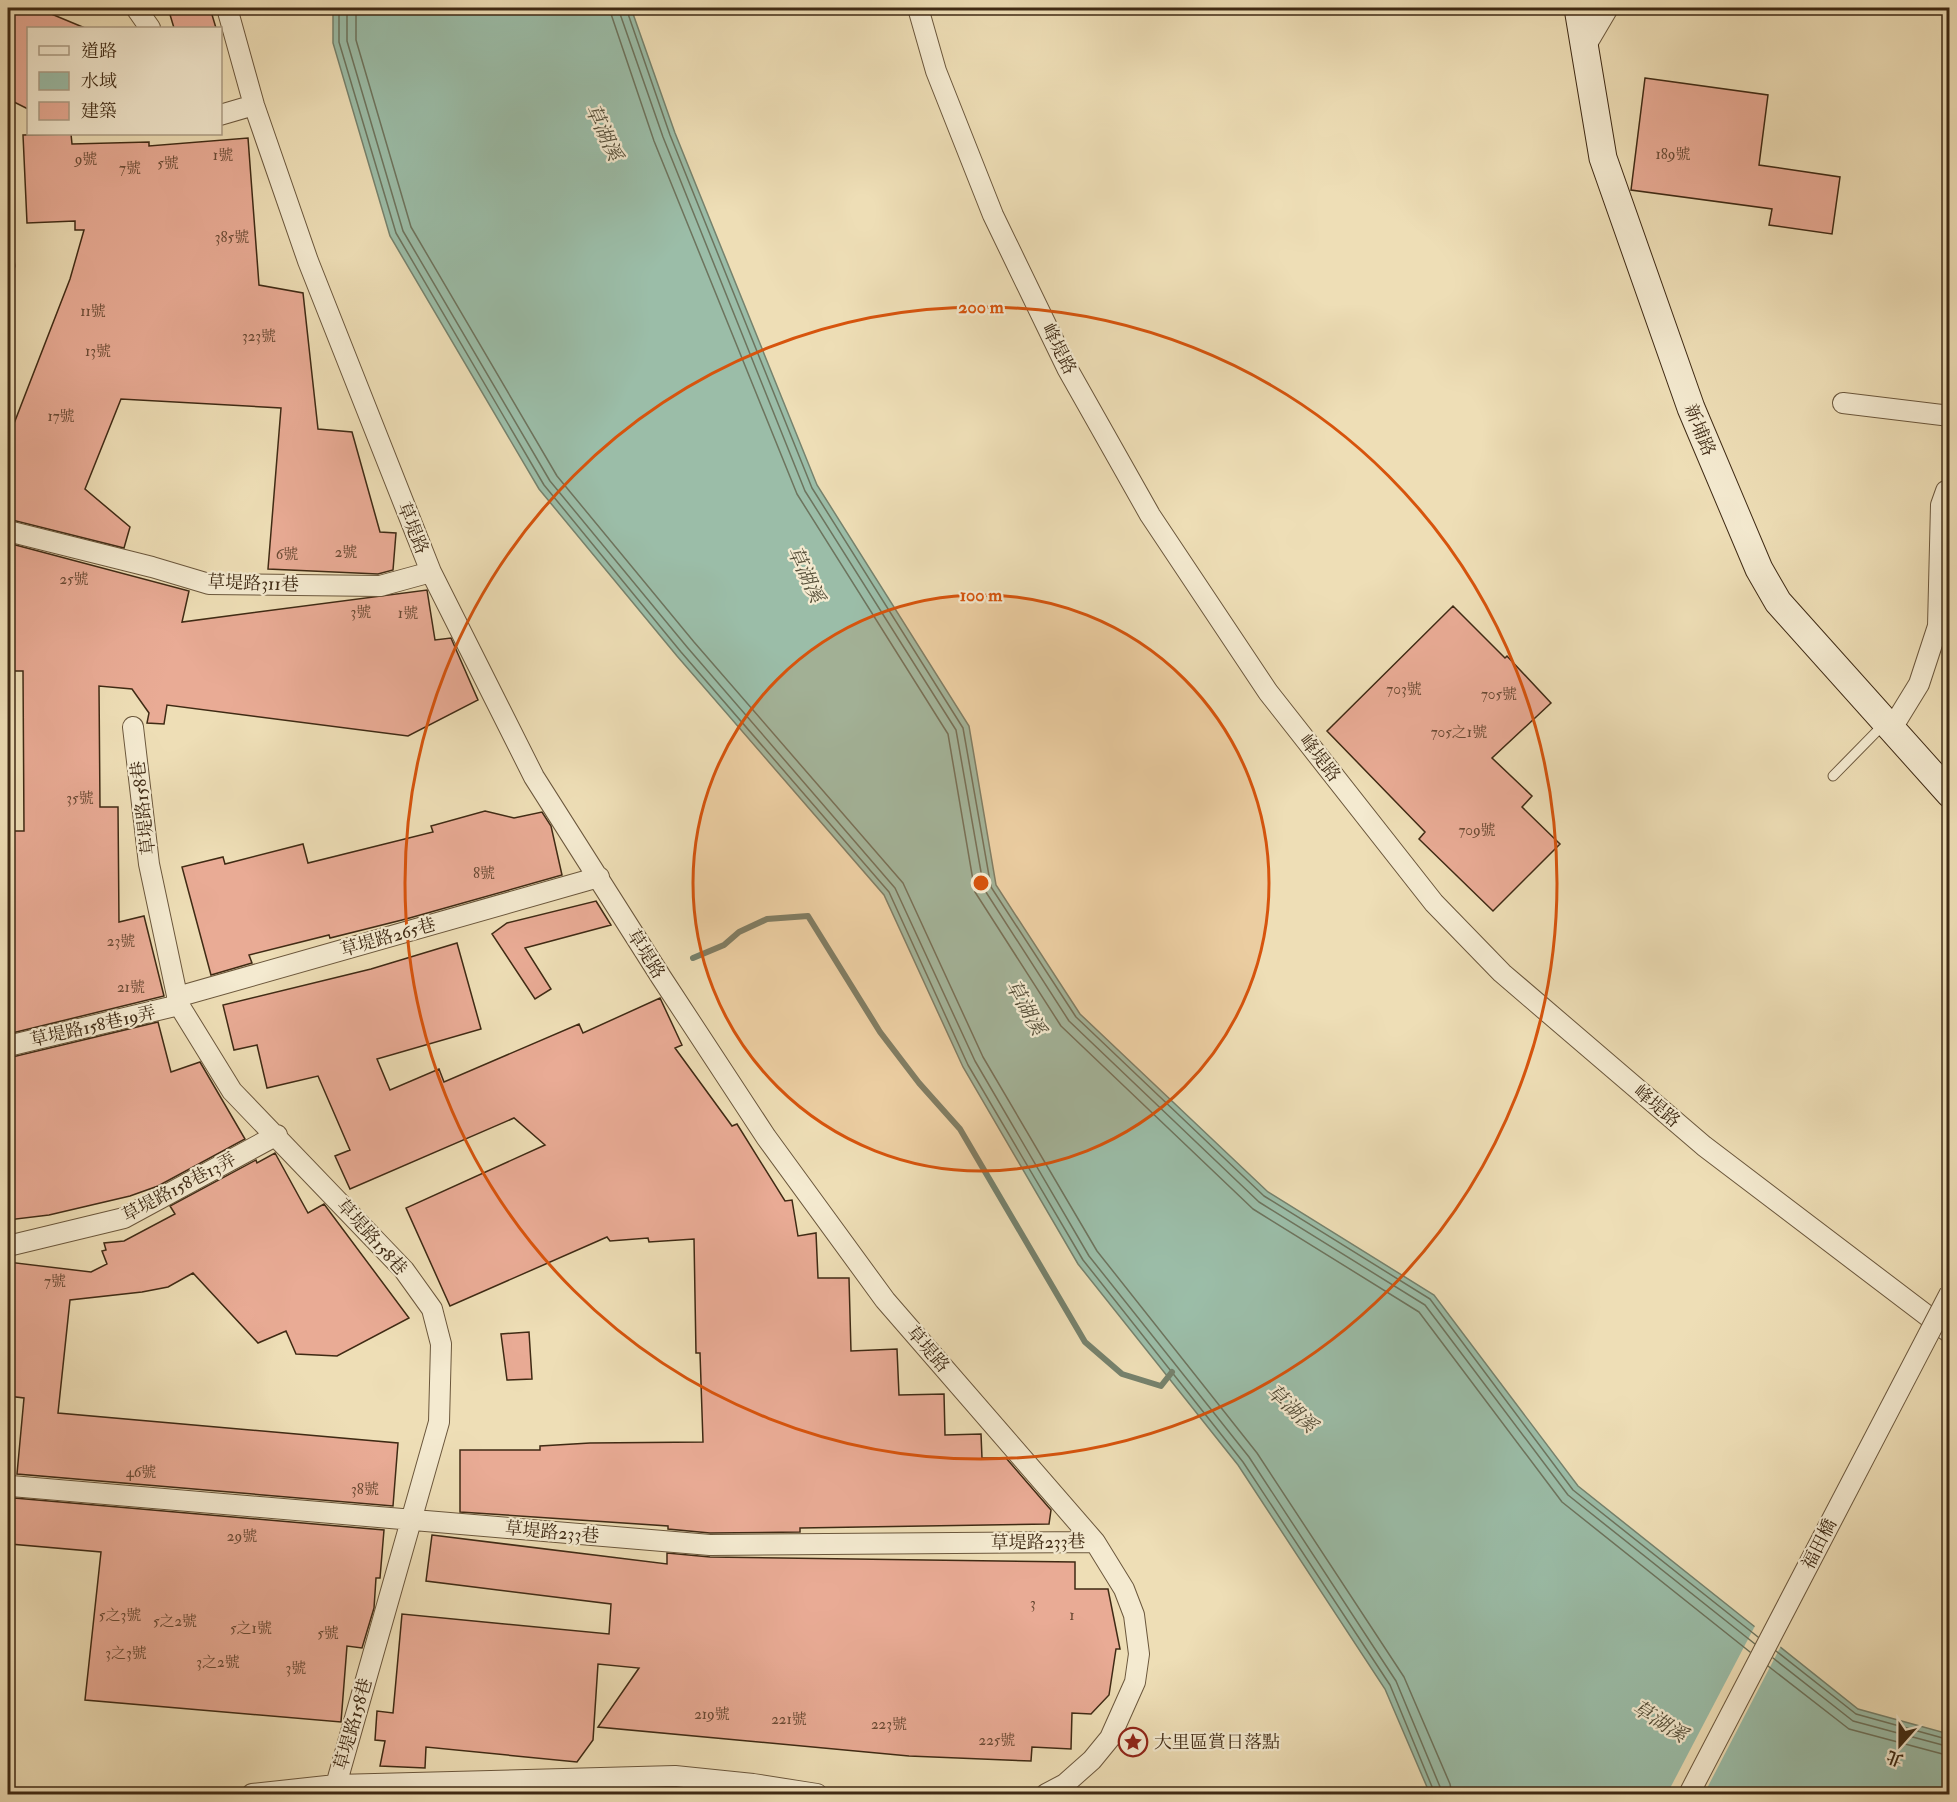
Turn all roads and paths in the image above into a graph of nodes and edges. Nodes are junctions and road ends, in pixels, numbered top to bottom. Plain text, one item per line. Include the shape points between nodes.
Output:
1 (136, 8) edge
2 (227, 8) edge
3 (918, 8) edge
4 (1578, 8) edge
5 (1608, 8) edge
6 (149, 27) edge
7 (1585, 47) junction
8 (254, 105) junction
9 (222, 114) edge
10 (8, 251) edge
11 (10, 266) dead end
12 (1843, 403) dead end
13 (1950, 416) edge
14 (1950, 490) edge
15 (8, 531) edge
16 (431, 572) junction
17 (1890, 725) junction
18 (133, 728) dead end
19 (1833, 776) dead end
20 (1950, 794) edge
21 (599, 877) junction
22 (178, 1001) junction
23 (8, 1046) edge
24 (277, 1135) junction
25 (8, 1246) edge
26 (1950, 1293) edge
27 (1950, 1333) edge
28 (11, 1486) dead end
29 (411, 1521) junction
30 (1095, 1542) junction
31 (336, 1785) junction
32 (252, 1794) edge
33 (817, 1794) edge
34 (1046, 1794) edge
35 (1689, 1794) edge

1 - 6 street
2 - 8 street, 草堤路
3 - 27 street, 峰堤路 via 936,71 993,215 1067,368 1150,515 1268,692 1434,903 1502,973 1704,1146
4 - 7 street, 新埔路
5 - 7 street
7 - 17 street, 新埔路 via 1603,158 1691,408 1759,569 1778,602
8 - 9 street
8 - 16 street, 草堤路 via 308,261
10 - 11 lane
12 - 13 street
14 - 17 street via 1941,505 1938,626 1919,684
15 - 16 street, 草堤路311巷 via 209,584 380,586
16 - 21 street, 草堤路 via 534,777
17 - 19 lane
17 - 20 street, 新埔路
18 - 22 street, 草堤路158巷 via 149,864
21 - 22 street, 草堤路265巷
21 - 30 street, 草堤路 via 766,1137 885,1300
22 - 23 street, 草堤路158巷19弄
22 - 24 street, 草堤路158巷 via 232,1091
24 - 25 street, 草堤路158巷13弄 via 124,1218
24 - 29 street, 草堤路158巷 via 404,1270 432,1310 441,1344 439,1422
26 - 35 street, 福田橋, bridge
28 - 29 street, 草堤路233巷
29 - 30 street, 草堤路233巷 via 710,1545
29 - 31 street, 草堤路158巷
30 - 34 street, 草堤路 via 1124,1589 1134,1615 1139,1654 1135,1682 1110,1738 1065,1784
31 - 32 street
31 - 33 street via 675,1776

